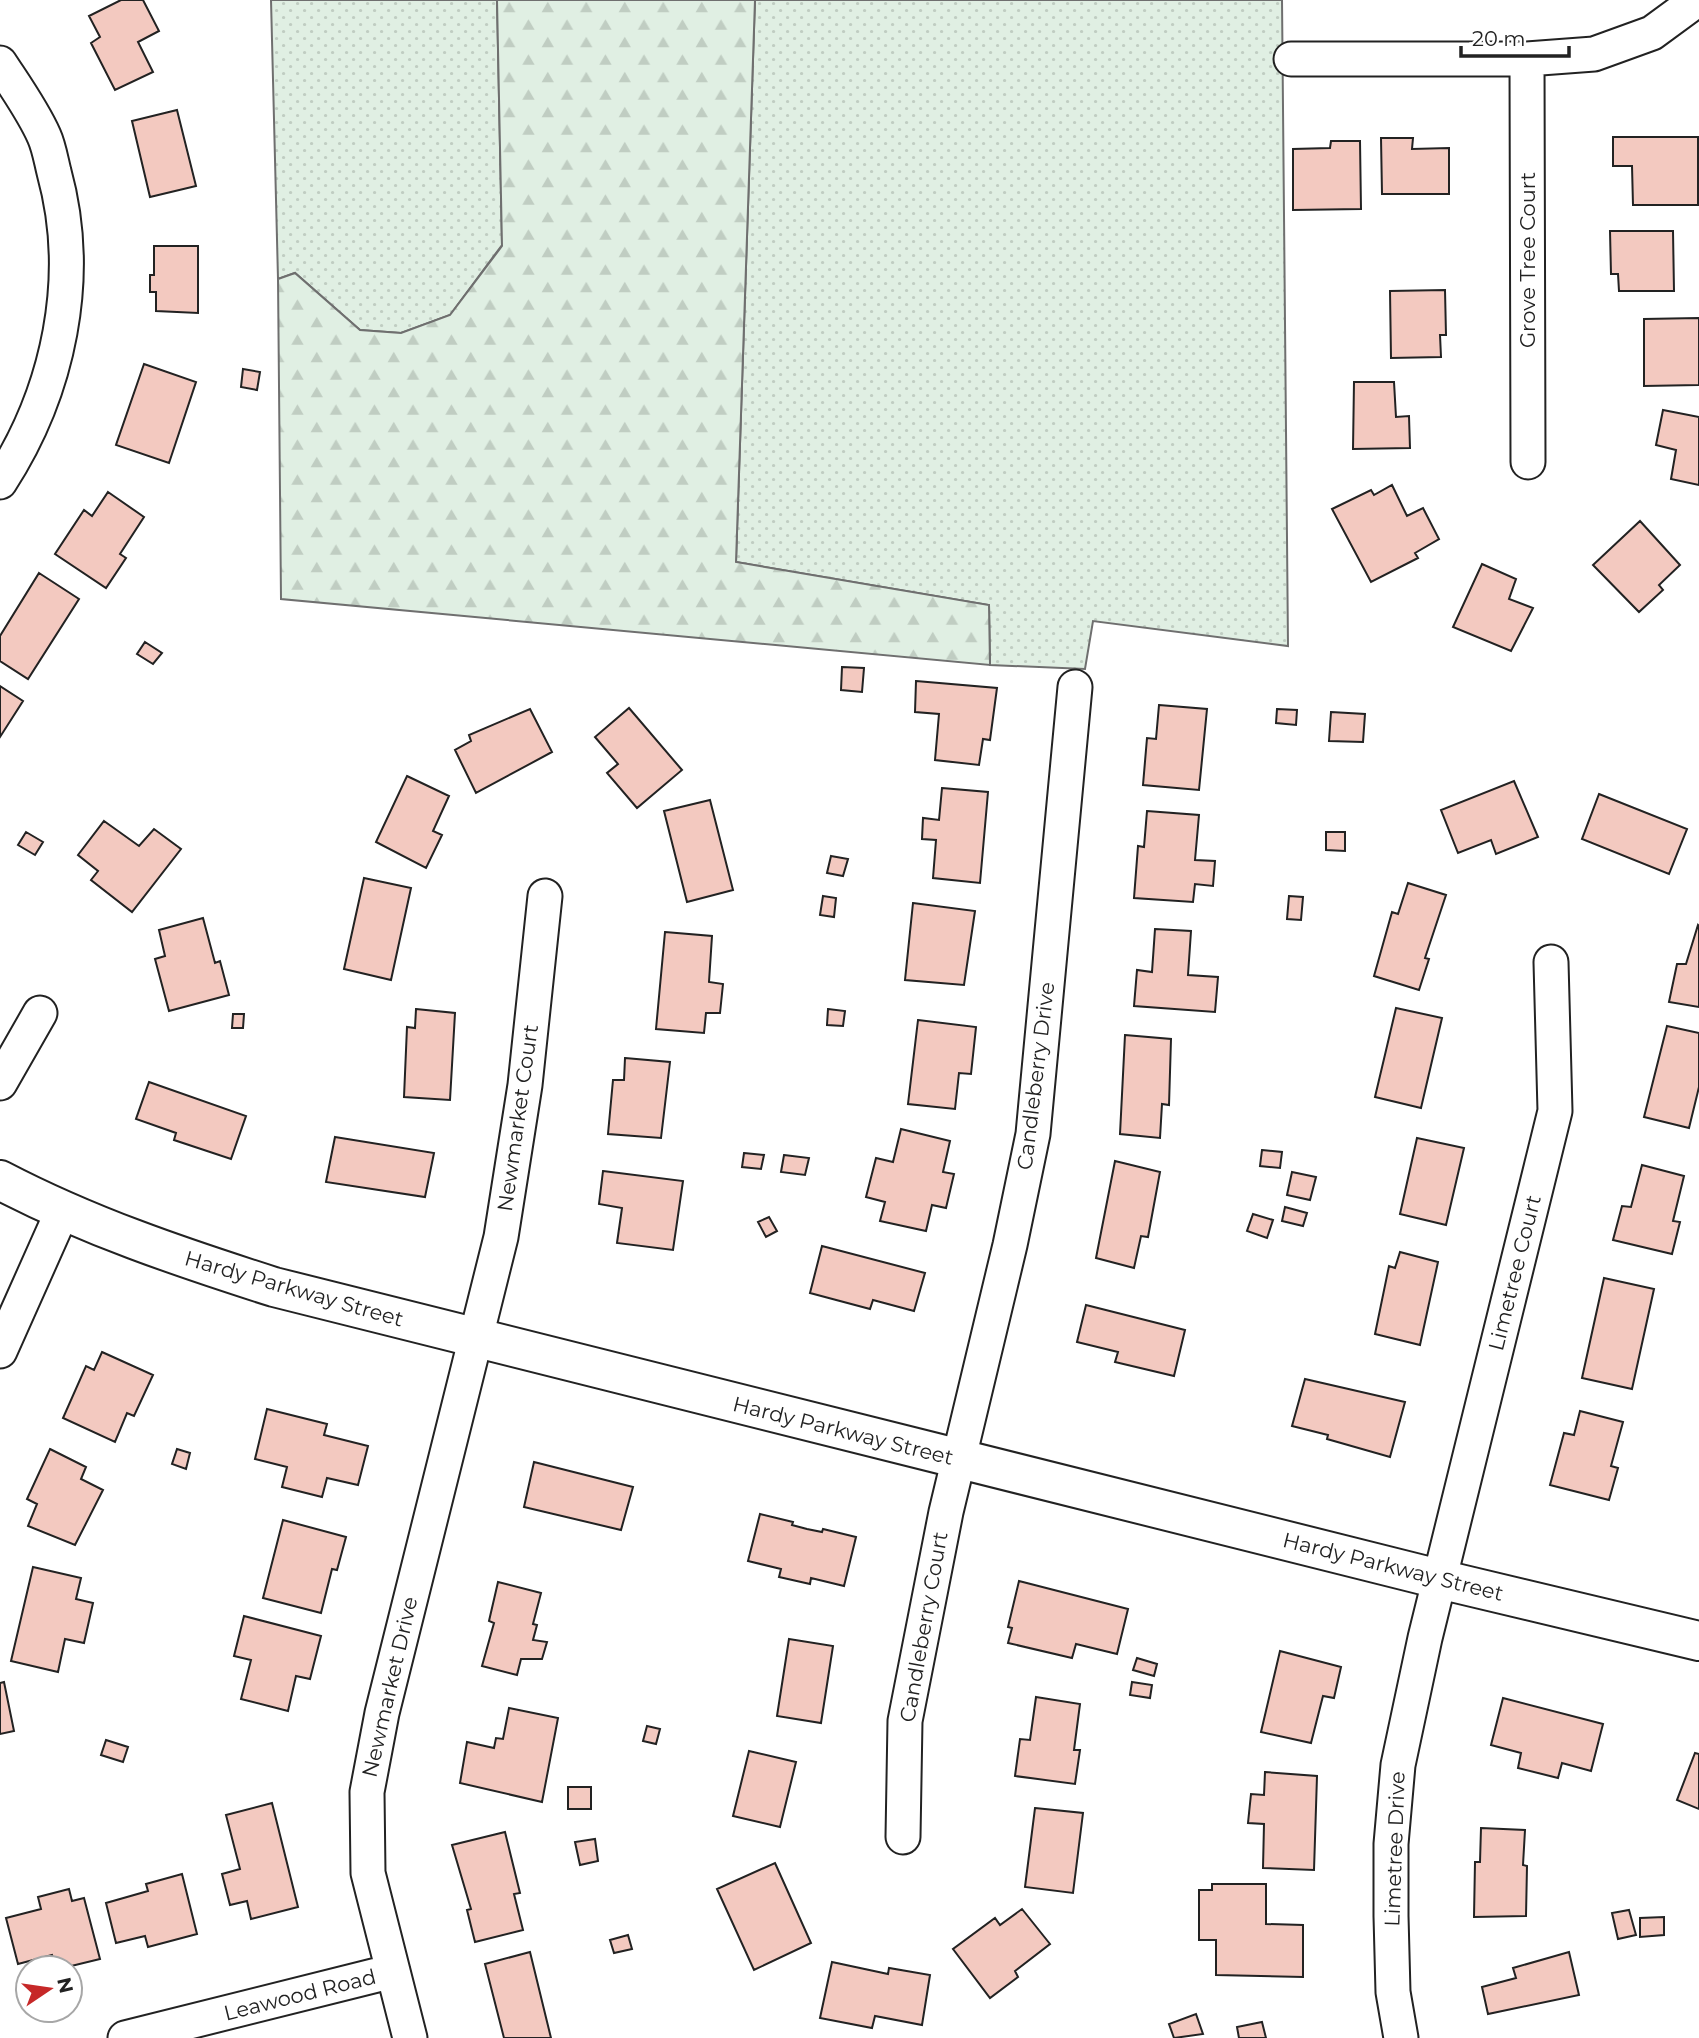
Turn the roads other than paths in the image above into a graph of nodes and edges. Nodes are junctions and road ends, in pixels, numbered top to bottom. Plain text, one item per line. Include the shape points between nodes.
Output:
1 (1697, 0) edge
2 (1291, 59) dead end
3 (1527, 59) junction
4 (0, 63) edge
5 (1528, 461) dead end
6 (0, 482) edge
7 (1075, 687) dead end
8 (545, 895) dead end
9 (1551, 962) dead end
10 (40, 1013) dead end
11 (0, 1083) edge
12 (0, 1180) edge
13 (62, 1212) junction
14 (473, 1338) junction
15 (0, 1351) edge
16 (958, 1460) junction
17 (1439, 1579) junction
18 (1699, 1641) edge
19 (903, 1837) dead end
20 (393, 1972) junction
21 (125, 2038) edge
22 (410, 2038) edge
23 (1401, 2038) edge

1 - 3 street via 1652,33 1594,54
2 - 3 street
3 - 5 street, Grove Tree Court
4 - 6 street via 44,136 69,255 61,332 45,392 23,446
7 - 16 street, Candleberry Drive via 1033,1134
8 - 14 street, Newmarket Court via 521,1113 501,1237
9 - 17 street, Limetree Court via 1555,1111
10 - 11 street
12 - 13 main road, Hardy Parkway Street
13 - 14 main road, Hardy Parkway Street via 274,1287
13 - 15 street
14 - 16 main road, Hardy Parkway Street
14 - 20 street, Newmarket Drive via 367,1791 368,1873
16 - 17 main road, Hardy Parkway Street
16 - 19 street, Candleberry Court via 905,1721
17 - 18 main road, Hardy Parkway Street
17 - 23 street, Limetree Drive via 1398,1765 1391,1844 1393,1992
20 - 21 street, Leawood Road
20 - 22 street, Newmarket Drive

